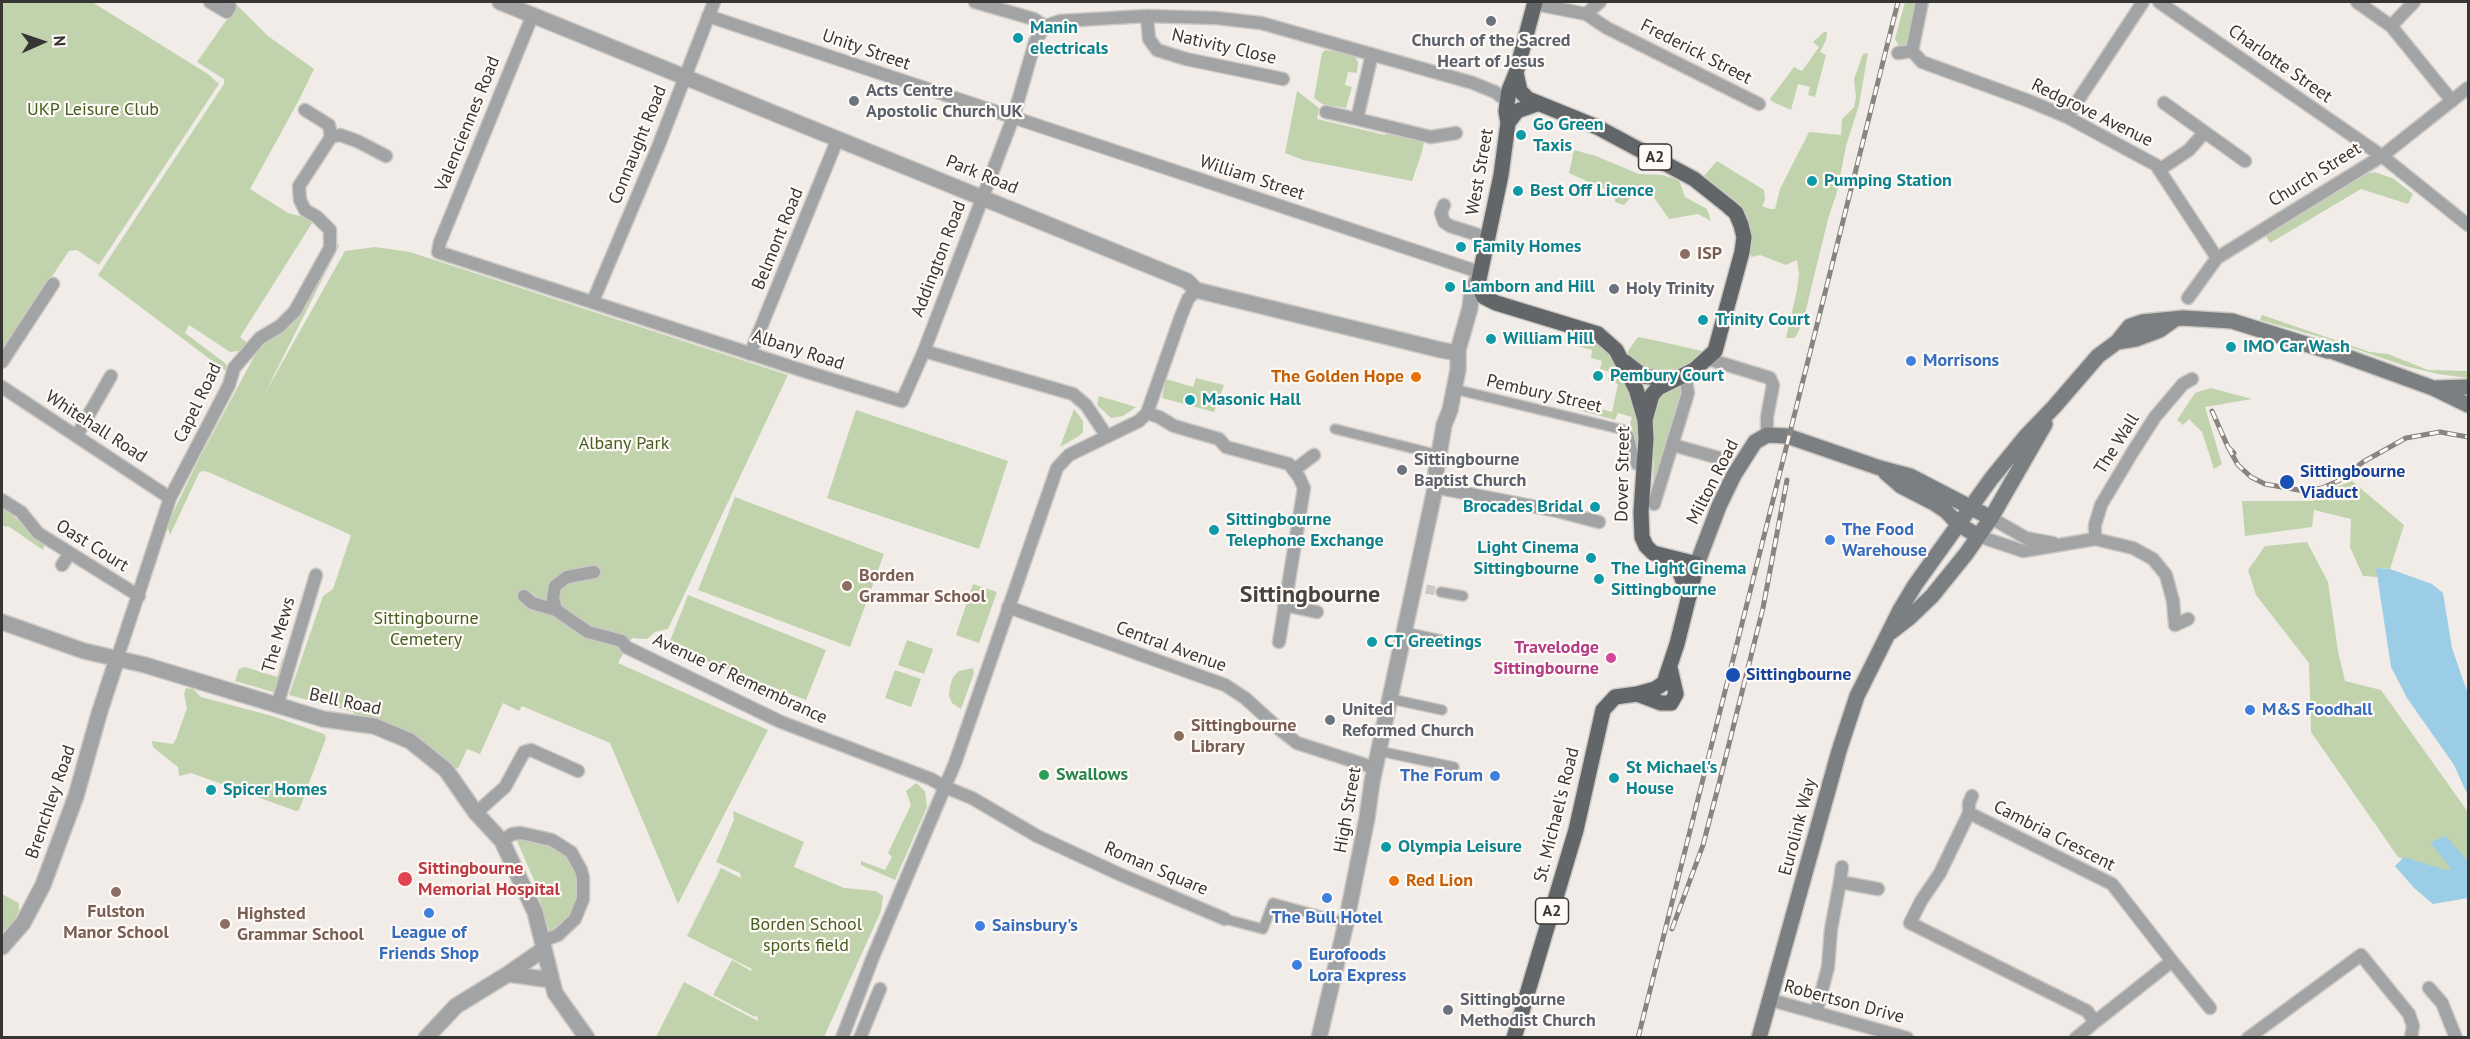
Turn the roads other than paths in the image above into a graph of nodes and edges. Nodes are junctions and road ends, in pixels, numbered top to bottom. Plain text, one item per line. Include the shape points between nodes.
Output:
1 (210, 2) edge
2 (500, 2) edge
3 (714, 2) edge
4 (975, 2) edge
5 (1600, 2) edge
6 (1922, 2) edge
7 (2143, 2) edge
8 (2159, 2) edge
9 (2357, 2) edge
10 (2414, 2) edge
11 (1535, 3) edge
12 (999, 5) edge
13 (230, 7) dead end
14 (533, 14) junction
15 (1586, 14) junction
16 (708, 16) junction
17 (1147, 16) junction
18 (1045, 26) junction
19 (2391, 26) junction
20 (1912, 51) junction
21 (1898, 52) dead end
22 (1372, 54) junction
23 (1516, 73) junction
24 (684, 75) junction
25 (1283, 79) dead end
26 (2469, 88) edge
27 (2452, 100) junction
28 (1507, 101) junction
29 (2164, 103) dead end
30 (1537, 104) junction
31 (1759, 104) dead end
32 (305, 110) dead end
33 (1326, 112) dead end
34 (2067, 117) junction
35 (1013, 118) junction
36 (1357, 119) junction
37 (1508, 123) junction
38 (1456, 133) dead end
39 (2204, 133) junction
40 (331, 137) junction
41 (838, 138) junction
42 (386, 156) dead end
43 (2382, 156) junction
44 (2245, 161) dead end
45 (2159, 170) junction
46 (982, 196) junction
47 (1444, 205) dead end
48 (2469, 225) edge
49 (1488, 238) junction
50 (437, 248) joint
51 (2217, 258) junction
52 (1478, 275) junction
53 (53, 284) dead end
54 (1196, 290) junction
55 (2188, 298) dead end
56 (1486, 299) junction
57 (593, 301) junction
58 (1470, 308) junction
59 (1458, 350) junction
60 (924, 351) junction
61 (750, 354) junction
62 (1622, 359) junction
63 (1708, 359) junction
64 (2, 362) edge
65 (111, 376) dead end
66 (1678, 377) junction
67 (2192, 380) dead end
68 (2, 387) edge
69 (2469, 387) edge
70 (2433, 388) junction
71 (1454, 389) junction
72 (2469, 405) edge
73 (2054, 407) junction
74 (1147, 413) junction
75 (1645, 420) junction
76 (1335, 429) dead end
77 (77, 435) junction
78 (1106, 435) junction
79 (1767, 435) junction
80 (1672, 445) junction
81 (1314, 455) dead end
82 (1439, 455) junction
83 (1719, 458) dead end
84 (1636, 465) dead end
85 (1880, 468) junction
86 (1294, 470) junction
87 (1436, 484) junction
88 (170, 498) junction
89 (2, 500) edge
90 (1654, 504) dead end
91 (1970, 508) junction
92 (1991, 518) junction
93 (1599, 522) dead end
94 (1958, 524) junction
95 (1978, 536) junction
96 (2095, 539) junction
97 (2061, 545) junction
98 (70, 553) junction
99 (1675, 559) junction
100 (1697, 564) junction
101 (62, 565) dead end
102 (594, 572) dead end
103 (316, 574) dead end
104 (1442, 592) tunnel mouth
105 (139, 596) junction
106 (524, 596) dead end
107 (1463, 596) dead end
108 (1689, 597) junction
109 (1284, 605) junction
110 (1008, 607) junction
111 (556, 610) junction
112 (1317, 612) dead end
113 (2188, 619) dead end
114 (2, 622) edge
115 (1405, 632) junction
116 (1889, 633) junction
117 (1446, 641) dead end
118 (1279, 642) dead end
119 (117, 659) junction
120 (1391, 699) junction
121 (277, 706) junction
122 (1442, 710) dead end
123 (1379, 751) junction
124 (1454, 767) dead end
125 (1375, 768) junction
126 (578, 771) dead end
127 (945, 787) junction
128 (1972, 796) dead end
129 (476, 813) junction
130 (1969, 813) junction
131 (502, 841) junction
132 (1842, 867) dead end
133 (1840, 882) junction
134 (1878, 889) dead end
135 (1225, 919) joint
136 (1346, 923) junction
137 (543, 945) junction
138 (2, 947) edge
139 (2172, 961) junction
140 (508, 974) junction
141 (551, 980) junction
142 (2429, 988) dead end
143 (880, 989) dead end
144 (1770, 1000) junction
145 (2210, 1008) dead end
146 (1816, 1013) junction
147 (2095, 1022) junction
148 (426, 1038) edge
149 (587, 1038) edge
150 (842, 1038) edge
151 (860, 1038) edge
152 (1319, 1038) edge
153 (1514, 1038) edge
154 (1760, 1038) edge
155 (1907, 1038) edge
156 (2076, 1038) edge
157 (2248, 1038) edge
158 (2411, 1038) edge
159 (2456, 1038) edge

1 - 13 street via 227,12
2 - 14 street, Park Road
3 - 16 street, Connaught Road
4 - 12 street
5 - 15 street
6 - 20 street
7 - 34 street
8 - 43 street, Charlotte Street
9 - 19 street
10 - 19 street
11 - 15 street
11 - 23 main road, West Street
12 - 18 street
14 - 24 street, Park Road
14 - 50 street, Valenciennes Road
15 - 31 street, Frederick Street
16 - 24 street, Connaught Road
16 - 35 street, Unity Street
17 - 18 street via 1060,21
17 - 22 street via 1261,23
17 - 25 street, Nativity Close via 1149,39 1157,50
18 - 35 street, Addington Road via 1035,42
19 - 27 street
20 - 21 street
20 - 34 street, Redgrove Avenue via 1922,62
22 - 28 street via 1473,83
22 - 36 street
23 - 28 main road, West Street
23 - 30 main road via 1522,94
24 - 41 street, Park Road
24 - 57 street, Connaught Road
26 - 27 street, Church Street
27 - 43 street, Church Street
28 - 37 main road, West Street
29 - 39 street
30 - 37 main road via 1517,111
30 - 63 main road, A2 via 1597,127 1665,162 1702,184 1736,213 1744,243 1715,351
32 - 40 street via 329,125
33 - 36 street
34 - 45 street, Redgrove Avenue
35 - 46 street, Addington Road
35 - 52 street, William Street
36 - 38 street via 1431,137
37 - 49 main road, West Street
39 - 44 street
39 - 45 street via 2189,150
40 - 42 street via 340,135
40 - 88 street, Capel Road via 299,186 304,210 330,230 330,248 295,311 260,338 234,369
41 - 46 street, Park Road
41 - 61 street, Belmont Road
43 - 48 street, Charlotte Street
43 - 51 street, Church Street
45 - 51 street, Redgrove Avenue
46 - 54 street, Park Road via 1187,280
46 - 60 street, Addington Road
47 - 49 street via 1444,222
49 - 52 main road, West Street
50 - 57 street, Albany Road via 438,252
51 - 55 street, Church Street
52 - 56 main road via 1479,289
52 - 58 street, West Street
53 - 64 street
54 - 59 street, Park Road via 1447,352
54 - 74 street via 1181,316
56 - 58 street
56 - 62 main road, Dover Street via 1598,334
57 - 61 street, Albany Road
58 - 59 street, West Street
59 - 71 street, West Street
60 - 61 street, Albany Road via 902,400
60 - 78 street via 1073,394 1086,405
62 - 66 main road via 1643,376
62 - 75 main road, Dover Street
63 - 66 main road
63 - 79 street via 1771,379
65 - 77 street
66 - 75 main road via 1658,388
66 - 80 street via 1688,393
67 - 96 street, The Wall via 2183,384 2155,417 2132,453 2101,505
68 - 77 street, Whitehall Road
69 - 70 main road
70 - 72 main road
70 - 73 main road via 2283,333 2232,321 2183,318 2136,339 2117,342 2098,356
71 - 82 street, West Street
71 - 84 street, Pembury Street via 1624,430
73 - 91 main road, Eurolink Way
73 - 92 main road, Eurolink Way
74 - 78 street via 1139,421
74 - 86 street via 1219,440 1226,447 1289,464
75 - 99 main road, Dover Street via 1642,537 1653,553
76 - 82 street
77 - 88 street, Whitehall Road
78 - 110 street via 1069,455 1057,468
79 - 85 main road, Milton Road via 1787,436
79 - 100 main road, Milton Road via 1755,442 1734,475
80 - 83 street
80 - 90 street
81 - 86 street
82 - 87 street, West Street
85 - 91 main road, Milton Road via 1910,476
85 - 94 main road, Milton Road via 1901,486 1946,511
86 - 109 street via 1304,488
87 - 93 street via 1444,489
87 - 115 street, High Street via 1421,588
88 - 105 street, Capel Road
89 - 98 street, Oast Court via 21,512 39,533
91 - 92 main road, Milton Road
91 - 94 main road, Eurolink Way
92 - 95 main road, Eurolink Way
92 - 97 street via 2026,538
94 - 95 main road, Milton Road
94 - 116 main road, Eurolink Way via 1915,585
95 - 97 street via 2023,551
95 - 116 main road, Eurolink Way via 1932,596
96 - 97 street
96 - 113 street via 2133,548 2153,559 2166,575 2175,625
98 - 101 street
98 - 105 street, Oast Court
99 - 100 main road, Dover Street
99 - 108 main road
100 - 108 main road, St. Michael's Road / A2
102 - 111 street via 567,577 555,586
103 - 121 street, The Mews
104 - 107 street
105 - 119 street, Capel Road
106 - 111 street via 532,603
108 - 153 main road, St. Michael's Road / A2 via 1663,691 1615,697 1603,710 1576,830
109 - 112 street
109 - 118 street
110 - 125 street, Central Avenue via 1225,685 1307,747
110 - 127 street
111 - 127 street, Avenue of Remembrance via 588,632 622,640 626,646 781,722
114 - 119 street, Bell Road
115 - 117 street
115 - 120 street, High Street
116 - 144 main road, Eurolink Way via 1853,707
119 - 121 street, Bell Road
119 - 138 street, Brenchley Road via 76,796 43,885 24,924
120 - 122 street
120 - 123 street, High Street
121 - 129 street, Bell Road via 323,719 374,726 410,741 446,770
123 - 124 street
123 - 125 street, High Street
125 - 136 street, High Street
126 - 129 street via 531,750 524,752 505,787
127 - 135 street, Roman Square via 1037,836
127 - 150 street
128 - 130 street
129 - 131 street, Bell Road
130 - 139 street, Cambria Crescent via 2112,884
130 - 147 street, Cambria Crescent via 1940,873 1910,922 2087,1011
131 - 137 street, Bell Road via 535,912
131 - 137 street via 521,833 552,840 571,852 581,870 583,899 575,919
132 - 133 street
133 - 134 street
133 - 146 street via 1828,967
135 - 136 street, Roman Square via 1263,929 1273,903
136 - 152 street, High Street
137 - 140 street
137 - 141 street, Bell Road
139 - 145 street, Cambria Crescent
139 - 147 street
140 - 141 street
140 - 148 street via 456,1006
141 - 149 street, Bell Road via 559,1000
142 - 159 street via 2442,1004
143 - 151 street
144 - 146 street, Robertson Drive
144 - 154 main road, Eurolink Way
146 - 155 street, Robertson Drive
147 - 156 street
157 - 158 street via 2361,955 2409,1014

